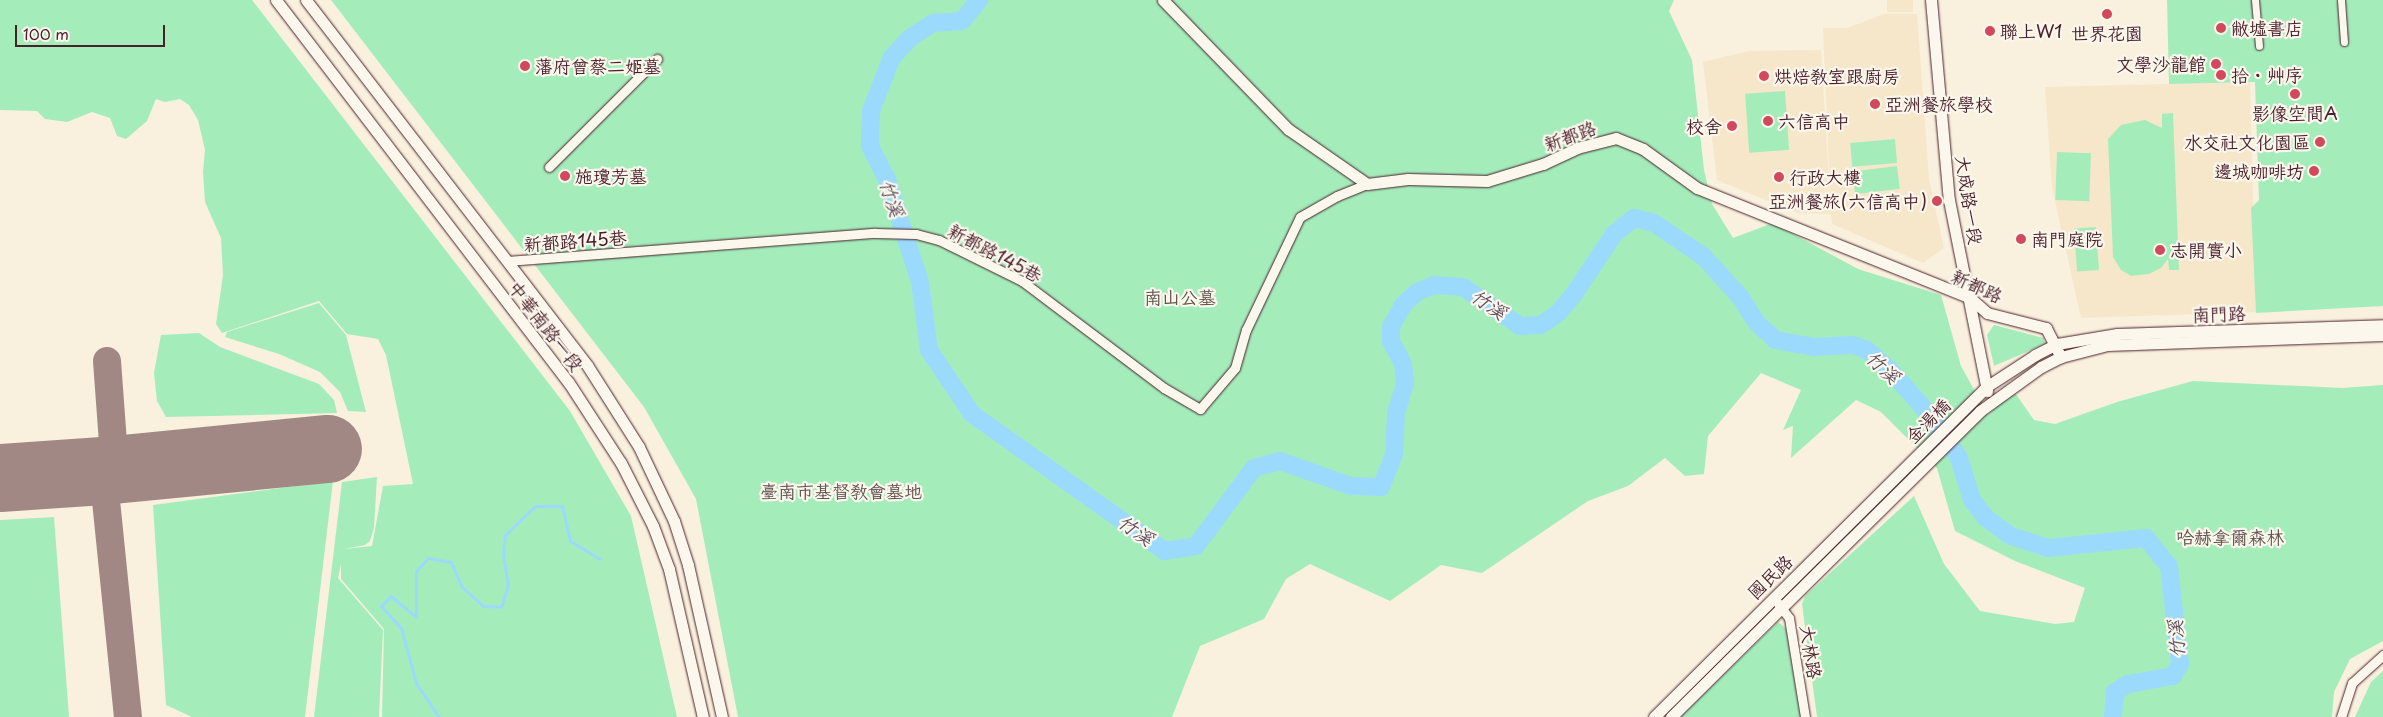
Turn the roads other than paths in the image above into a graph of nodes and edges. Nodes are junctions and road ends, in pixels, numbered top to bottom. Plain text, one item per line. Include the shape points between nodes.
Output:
1 (276, 0) edge
2 (306, 0) edge
3 (1163, 0) edge
4 (1931, 0) edge
5 (2255, 0) edge
6 (2341, 0) edge
7 (2344, 42) dead end
8 (2259, 46) dead end
9 (657, 59) dead end
10 (549, 167) dead end
11 (1368, 184) junction
12 (507, 261) junction
13 (1970, 298) junction
14 (2383, 325) edge
15 (2383, 335) edge
16 (2057, 344) junction
17 (2062, 357) junction
18 (1986, 387) junction
19 (1988, 404) junction
20 (1911, 462) joint
21 (1921, 470) joint
22 (1774, 598) junction
23 (1782, 607) junction
24 (2383, 655) edge
25 (703, 717) edge
26 (722, 717) edge
27 (1654, 717) edge
28 (1671, 717) edge
29 (1805, 717) edge
30 (2342, 717) edge

1 - 25 street, 中華南路一段 via 569,383 621,463 653,526 669,569
2 - 12 street, 中華南路一段
3 - 11 street via 1288,130
4 - 13 street, 大成路一段 via 1948,200
5 - 8 street
6 - 7 street
9 - 10 street
11 - 12 street, 新都路145巷 via 1337,196 1300,217 1246,330 1235,368 1200,409 1164,388 1022,281 939,240 916,234 875,232
11 - 13 street, 新都路 via 1408,179 1487,181 1543,164 1577,148 1616,138 1643,149 1697,188
12 - 26 street, 中華南路一段 via 587,365 639,447 674,521 688,565
13 - 16 street, 新都路 via 1987,313 2046,328
13 - 18 street, 大成路一段
14 - 16 street, 南門路 via 2117,334
15 - 17 street, 南門路 via 2108,345
16 - 17 street, 新都路
16 - 18 street via 1997,377
17 - 19 street via 2018,381
18 - 19 street, 大成路一段
18 - 20 street, 金湯橋
19 - 21 street, 金湯橋
20 - 22 street, 國民路
21 - 23 street, 國民路
22 - 23 street, 大林路
22 - 27 street, 國民路
23 - 28 street, 國民路
23 - 29 street, 大林路 via 1789,618
24 - 30 street via 2352,683

